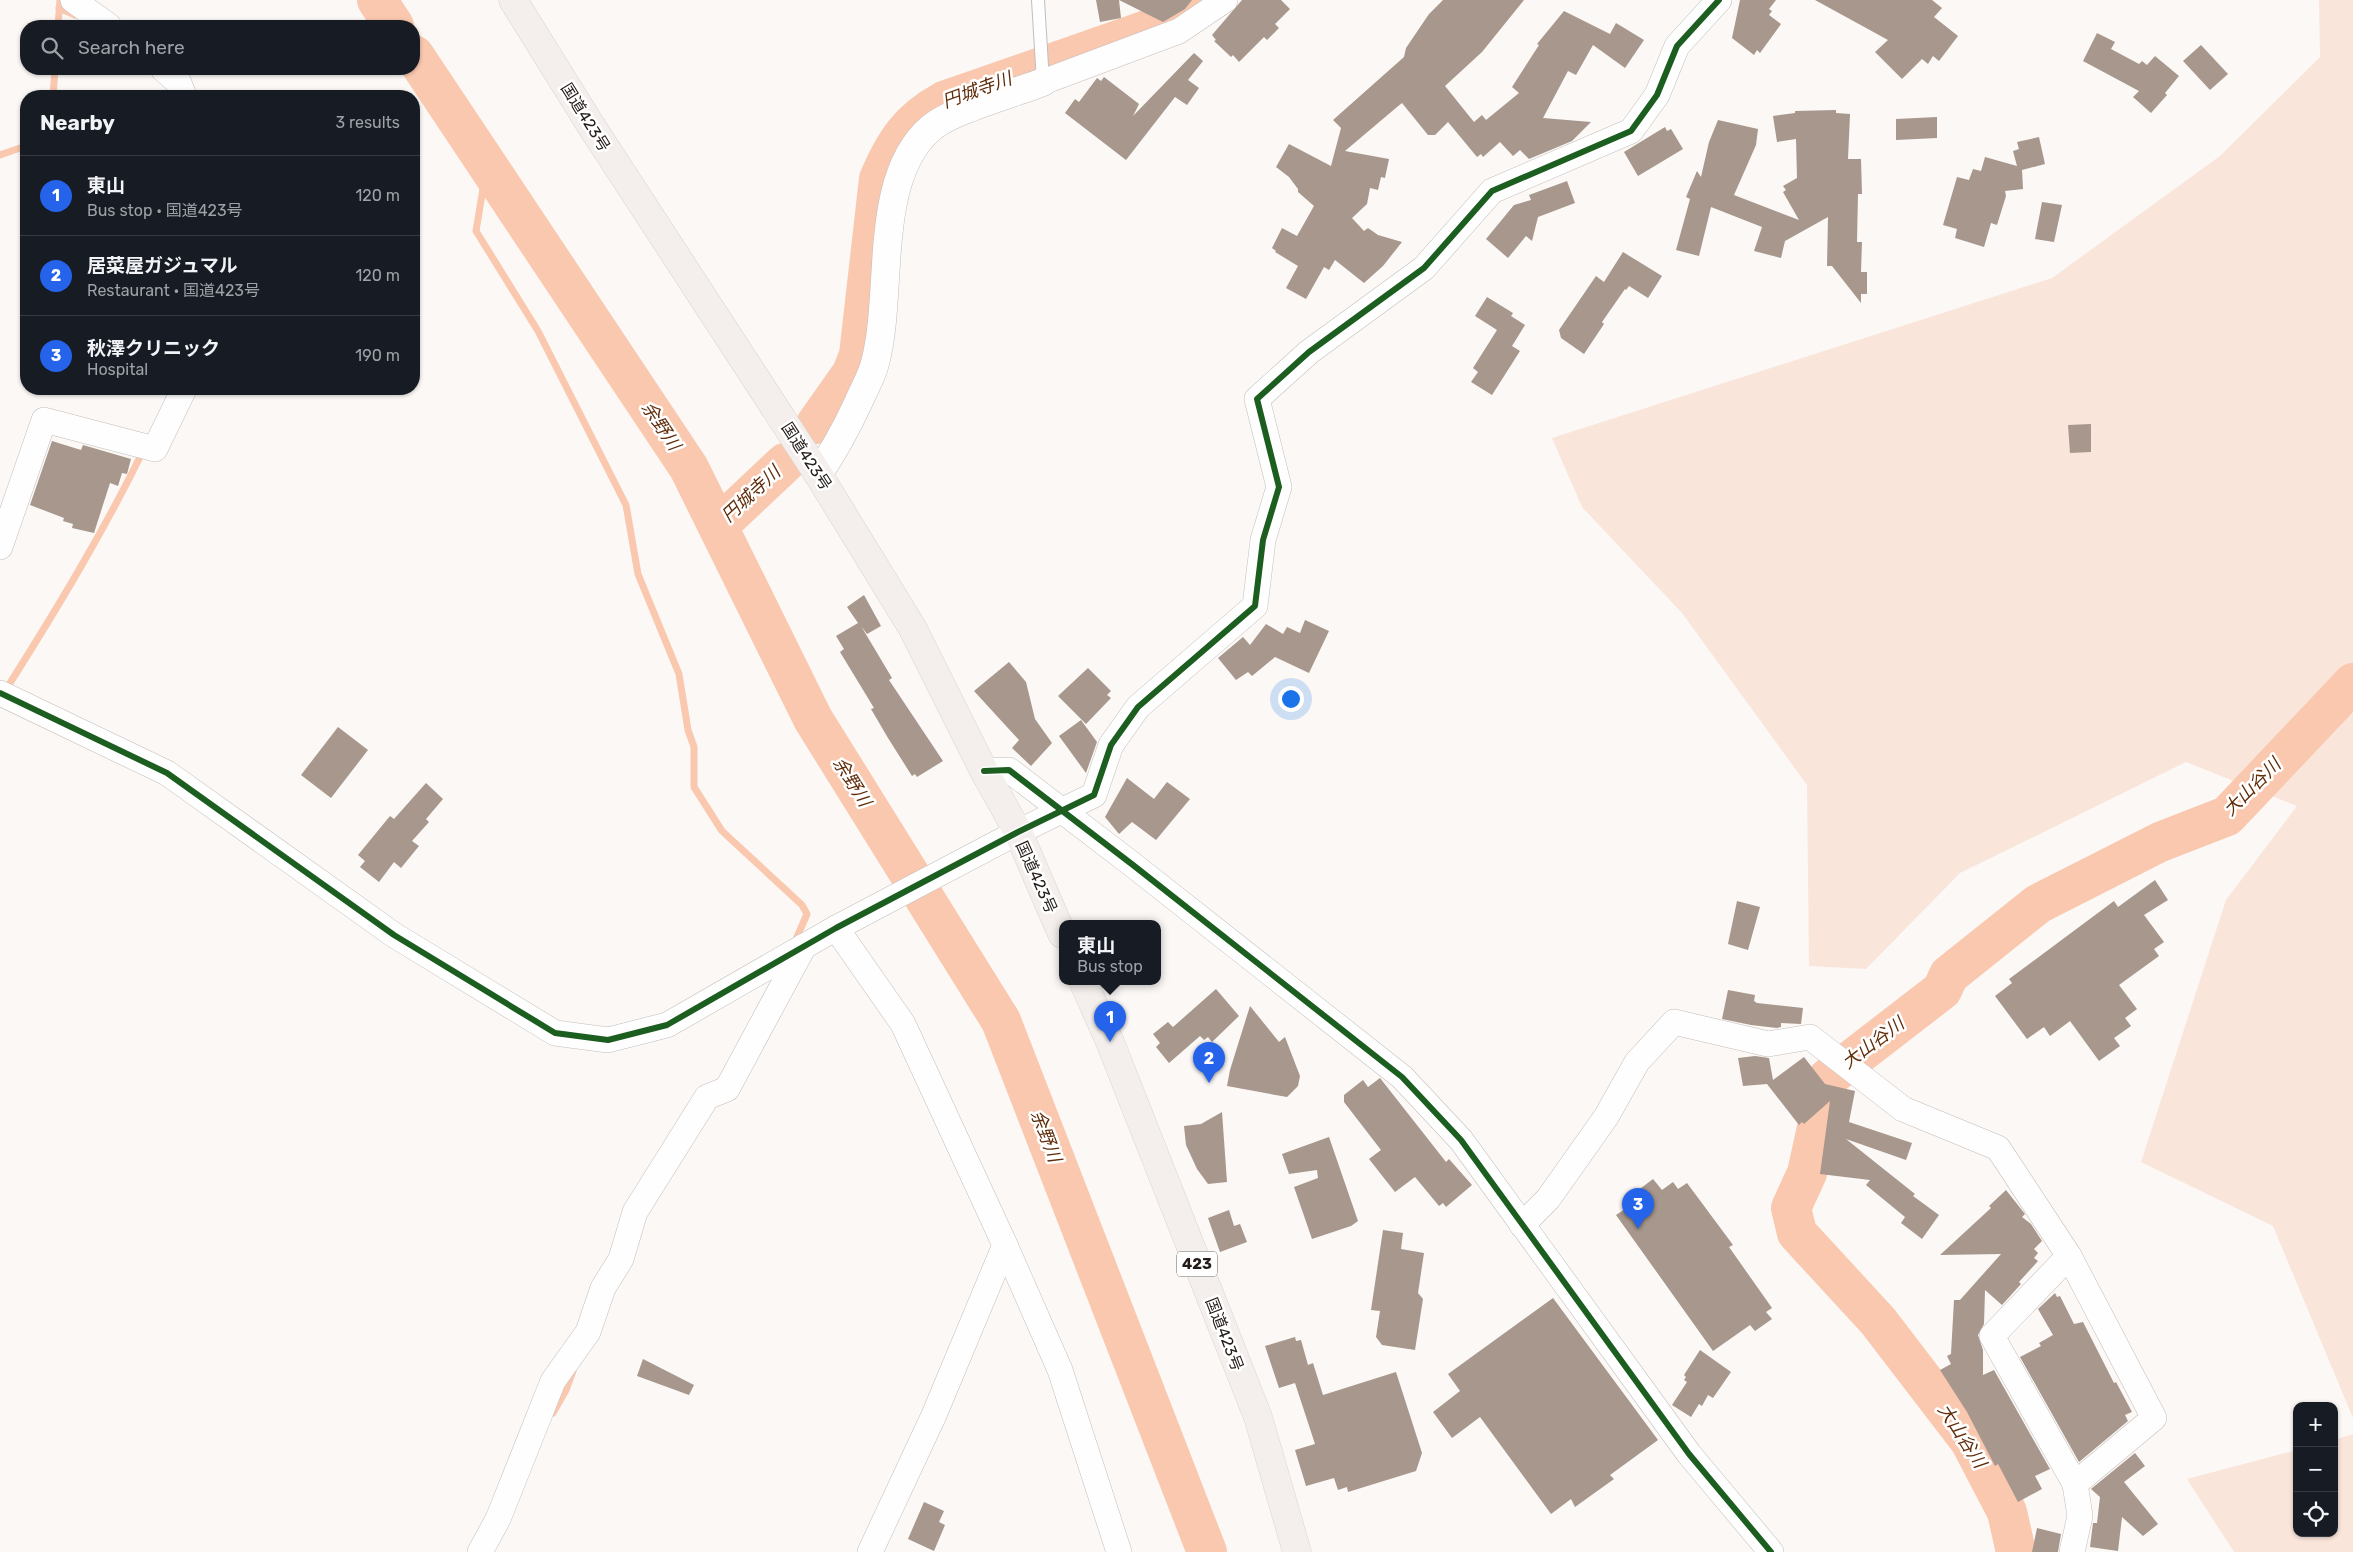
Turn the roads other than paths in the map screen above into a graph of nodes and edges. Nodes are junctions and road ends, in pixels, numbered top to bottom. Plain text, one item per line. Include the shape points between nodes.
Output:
1 (73, 0) edge
2 (513, 0) edge
3 (1038, 0) edge
4 (1225, 0) edge
5 (1719, 0) edge
6 (101, 20) edge
7 (170, 75) edge
8 (1043, 82) junction
9 (182, 90) edge
10 (181, 395) edge
11 (818, 474) junction
12 (8, 506) edge
13 (0, 547) edge
14 (0, 693) edge
15 (984, 771) junction
16 (1062, 810) junction
17 (1018, 832) junction
18 (842, 925) junction
19 (1059, 927) edge
20 (804, 946) junction
21 (1085, 985) edge
22 (1522, 1225) junction
23 (1005, 1245) junction
24 (2069, 1256) junction
25 (2074, 1484) junction
26 (480, 1552) edge
27 (870, 1552) edge
28 (1119, 1552) edge
29 (1298, 1552) edge
30 (1771, 1552) edge
31 (2072, 1552) edge

1 - 6 street
2 - 11 highway, 国道423号
3 - 8 lane
4 - 8 street via 1179,31
5 - 16 street via 1677,46 1657,95 1631,131 1492,191 1424,268 1309,352 1257,399 1279,487 1263,540 1256,606 1138,707 1112,745 1094,796
7 - 9 street
8 - 11 street via 956,114 917,141 907,157 894,195 875,363 837,448
10 - 12 street via 155,449 44,420
11 - 15 highway, 国道423号 via 913,630
12 - 13 street
14 - 20 street via 167,774 394,935 555,1033 608,1040 667,1025
15 - 16 street via 1009,770
15 - 17 highway, 国道423号
16 - 17 street
16 - 22 street via 1402,1077 1461,1140
17 - 18 street
17 - 19 highway, 国道423号
18 - 20 street
18 - 23 street via 903,1024
20 - 26 street via 727,1089 707,1097 635,1212 621,1259 603,1288 588,1332 553,1381 498,1518
21 - 29 highway, 国道423号 / 423 via 1114,1051 1258,1417
22 - 24 street via 1548,1199 1606,1117 1637,1062 1674,1022 1768,1044 1810,1038 1903,1109 1998,1148
22 - 30 street via 1689,1454
23 - 27 street via 934,1414
23 - 28 street via 1060,1370
24 - 25 street via 1992,1336
24 - 25 street via 2154,1418
25 - 31 street via 2080,1516

